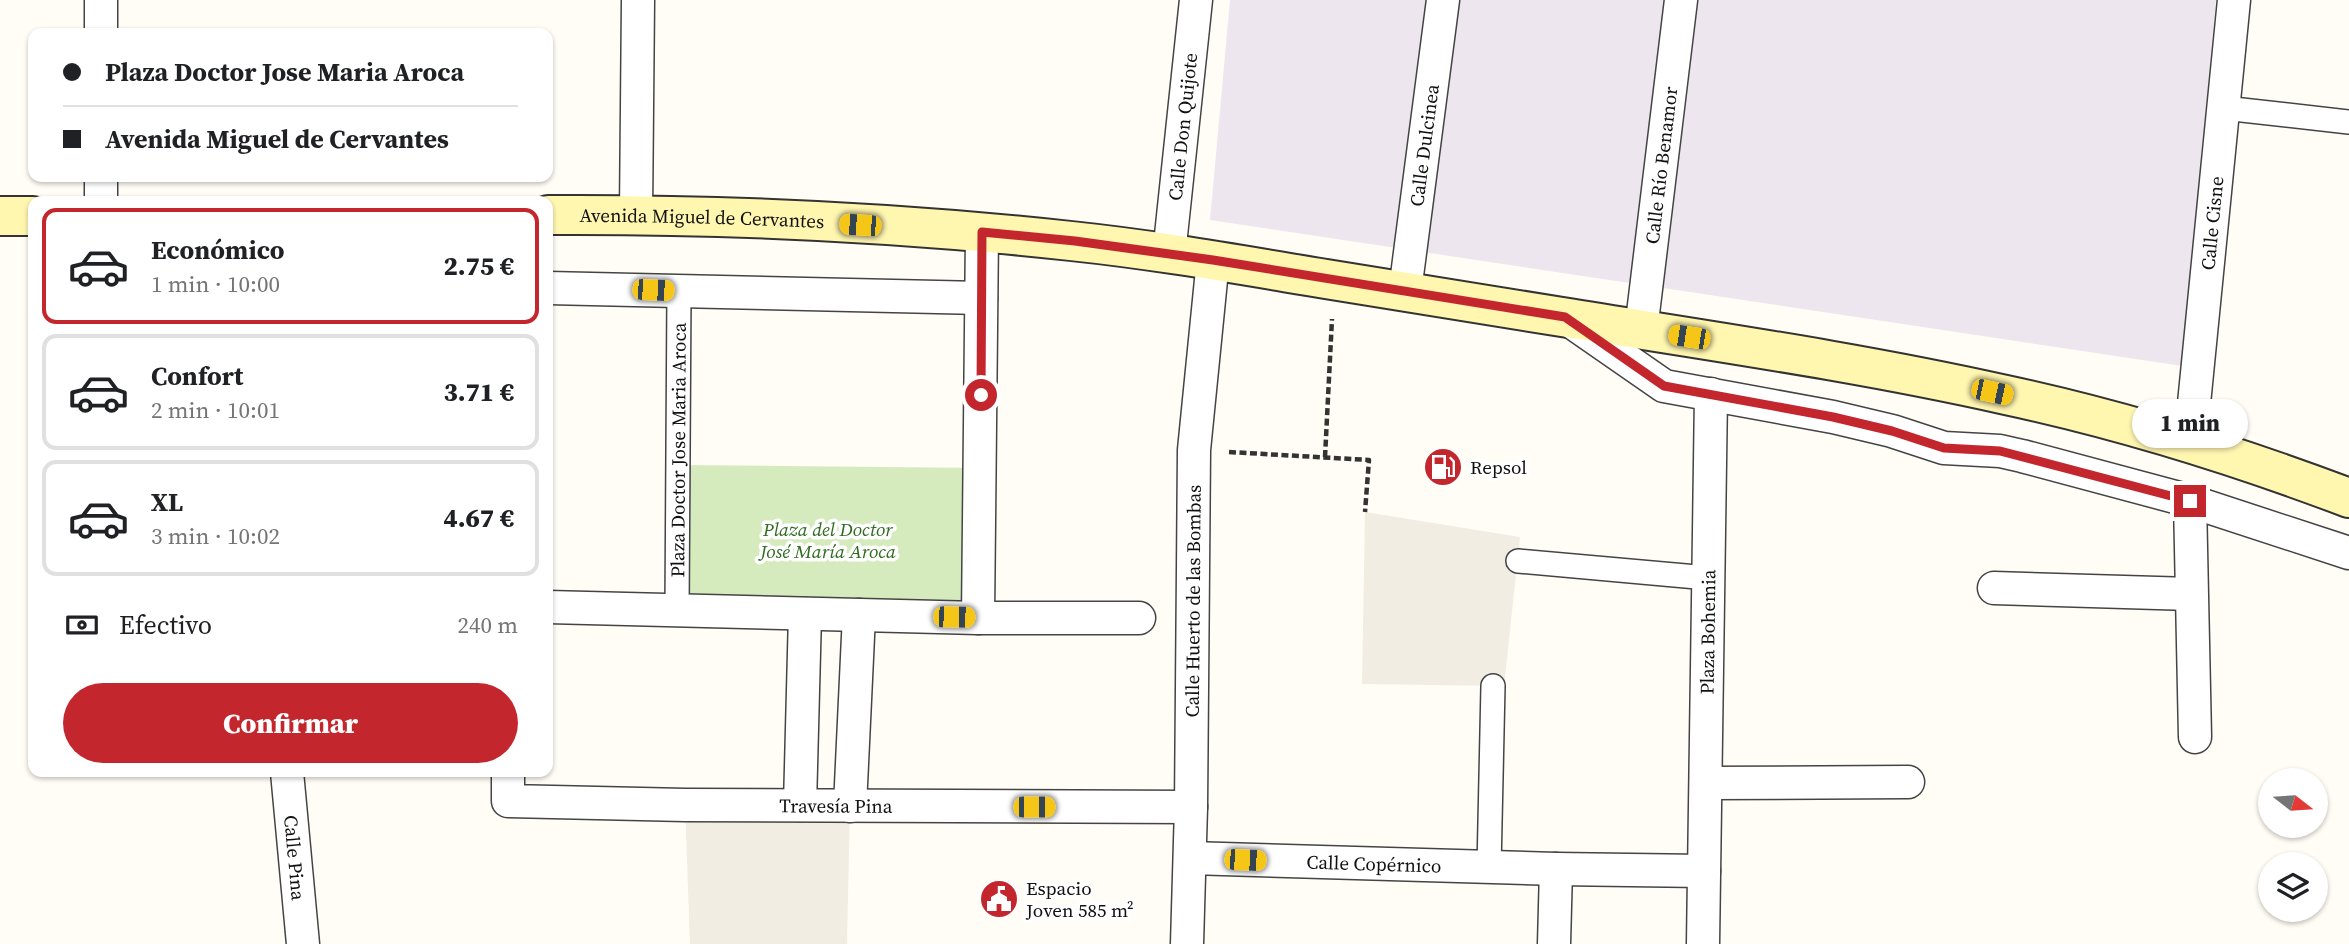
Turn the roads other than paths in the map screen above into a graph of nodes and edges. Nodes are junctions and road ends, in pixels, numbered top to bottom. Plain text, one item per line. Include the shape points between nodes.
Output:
1 (102, 0) edge
2 (638, 0) edge
3 (1196, 0) edge
4 (1443, 0) edge
5 (1681, 0) edge
6 (2234, 0) edge
7 (102, 28) edge
8 (2224, 108) junction
9 (2349, 122) edge
10 (636, 214) junction
11 (553, 215) edge
12 (0, 216) edge
13 (28, 216) edge
14 (982, 232) junction
15 (1169, 254) junction
16 (1213, 260) junction
17 (553, 288) edge
18 (679, 291) junction
19 (1405, 291) junction
20 (981, 298) junction
21 (1565, 317) junction
22 (1641, 330) junction
23 (1711, 394) junction
24 (2190, 444) junction
25 (2349, 498) edge
26 (2190, 501) junction
27 (2349, 553) edge
28 (1518, 561) dead end
29 (1708, 578) junction
30 (1994, 588) dead end
31 (2191, 594) junction
32 (553, 607) edge
33 (677, 611) junction
34 (805, 614) junction
35 (859, 615) junction
36 (978, 618) junction
37 (1139, 618) dead end
38 (1493, 686) dead end
39 (2194, 737) dead end
40 (286, 777) edge
41 (508, 777) edge
42 (1908, 782) dead end
43 (1707, 783) junction
44 (800, 805) junction
45 (850, 806) junction
46 (1191, 807) junction
47 (1190, 858) junction
48 (1489, 868) junction
49 (1556, 869) junction
50 (1704, 871) junction
51 (303, 944) edge
52 (1187, 944) edge
53 (1554, 944) edge
54 (1703, 944) edge

1 - 7 street
2 - 10 street
3 - 15 street, Calle Don Quijote
4 - 19 street, Calle Dulcinea
5 - 22 street, Calle Río Benamor
6 - 8 street, Calle Cisne
8 - 9 street
8 - 24 street, Calle Cisne
10 - 11 main road, Avenida Miguel de Cervantes
10 - 14 main road, Avenida Miguel de Cervantes
12 - 13 main road
14 - 15 main road, Avenida Miguel de Cervantes
14 - 20 street
15 - 16 main road, Avenida Miguel de Cervantes
16 - 19 main road, Avenida Miguel de Cervantes
16 - 46 street, Calle Huerto de las Bombas via 1194,450
17 - 18 street
18 - 20 street
18 - 33 street, Plaza Doctor Jose Maria Aroca
19 - 21 main road, Avenida Miguel de Cervantes
20 - 36 street
21 - 22 main road, Avenida Miguel de Cervantes
21 - 23 street, Avenida Miguel de Cervantes via 1664,386
22 - 24 main road, Avenida Miguel de Cervantes via 1953,383
23 - 26 street, Avenida Miguel de Cervantes via 1844,419 1944,448 2000,451
23 - 29 street, Plaza Bohemia
24 - 25 main road, Avenida Miguel de Cervantes
26 - 27 street, Avenida Miguel de Cervantes
26 - 31 street
28 - 29 street
29 - 43 street, Plaza Bohemia
30 - 31 street
31 - 39 street
32 - 33 street
33 - 34 street
34 - 35 street
34 - 44 street
35 - 36 street
35 - 45 street
36 - 37 street
38 - 48 street
40 - 51 street, Calle Pina
41 - 44 street, Travesía Pina via 508,801
42 - 43 street
43 - 50 street, Plaza Bohemia
44 - 45 street, Travesía Pina
45 - 46 street, Travesía Pina
46 - 47 street, Calle Huerto de las Bombas
47 - 48 street, Calle Copérnico
47 - 52 street, Calle Huerto de las Bombas
48 - 49 street, Calle Copérnico
49 - 50 street
49 - 53 street
50 - 54 street, Plaza Bohemia

